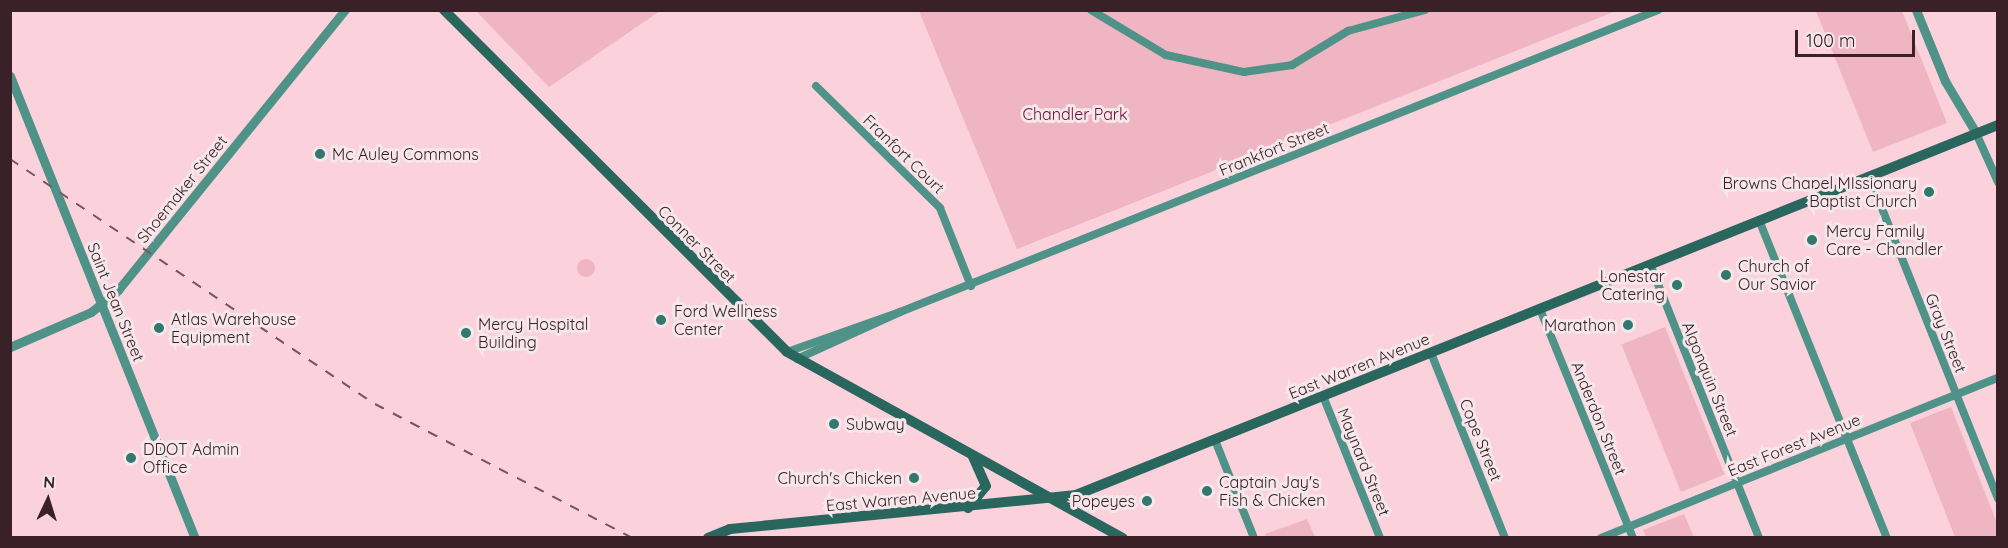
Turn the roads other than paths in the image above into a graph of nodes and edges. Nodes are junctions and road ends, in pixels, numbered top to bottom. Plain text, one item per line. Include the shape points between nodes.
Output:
1 (345, 10) edge
2 (444, 10) edge
3 (1091, 10) edge
4 (1425, 10) edge
5 (1658, 10) edge
6 (1916, 10) edge
7 (10, 76) edge
8 (816, 86) dead end
9 (1998, 125) edge
10 (1976, 134) junction
11 (1869, 176) junction
12 (1998, 182) edge
13 (1759, 220) junction
14 (1650, 264) junction
15 (971, 286) junction
16 (101, 305) junction
17 (1540, 309) junction
18 (900, 312) junction
19 (10, 347) edge
20 (787, 352) junction
21 (1431, 353) junction
22 (797, 359) junction
23 (1998, 378) edge
24 (1956, 395) junction
25 (1323, 396) junction
26 (1847, 439) junction
27 (1215, 440) junction
28 (971, 454) junction
29 (1737, 483) junction
30 (1998, 499) edge
31 (1058, 500) junction
32 (968, 508) junction
33 (1628, 526) junction
34 (195, 537) edge
35 (708, 537) edge
36 (1123, 537) edge
37 (1254, 537) edge
38 (1380, 537) edge
39 (1505, 537) edge
40 (1601, 537) edge
41 (1633, 537) edge
42 (1759, 537) edge
43 (1887, 537) edge

1 - 16 street, Shoemaker Street via 150,253
2 - 20 main road, Conner Street
3 - 4 street via 1166,55 1244,72 1292,65 1348,31
5 - 15 street, Frankfort Street
6 - 10 street via 1946,81
7 - 16 street, Saint Jean Street
8 - 15 street, Franfort Court via 940,208
9 - 10 main road, East Warren Avenue
10 - 11 main road, East Warren Avenue
10 - 12 street
11 - 13 main road, East Warren Avenue
11 - 24 street, Gray Street
13 - 14 main road, East Warren Avenue
13 - 26 street
14 - 17 main road, East Warren Avenue
14 - 29 street, Algonquin Street
15 - 18 street, Frankfort Street
16 - 19 street, Shoemaker Street
16 - 34 street, Saint Jean Street
17 - 21 main road, East Warren Avenue
17 - 33 street, Anderdon Street
18 - 20 street
18 - 22 street
20 - 22 main road, Conner Street
21 - 25 main road, East Warren Avenue
21 - 39 street, Cope Street
22 - 28 main road, Conner Street
23 - 24 street, East Forest Avenue
24 - 26 street, East Forest Avenue
24 - 30 street, Gray Street
25 - 27 main road, East Warren Avenue
25 - 38 street, Maynard Street
26 - 29 street, East Forest Avenue
26 - 43 street
27 - 31 main road, East Warren Avenue
27 - 37 street
28 - 31 main road, Conner Street
28 - 32 main road via 986,486
29 - 33 street, East Forest Avenue
29 - 42 street, Algonquin Street
31 - 32 main road, East Warren Avenue
31 - 36 main road, Conner Street
32 - 35 main road, East Warren Avenue via 730,530
33 - 40 street, East Forest Avenue
33 - 41 street, Anderdon Street

